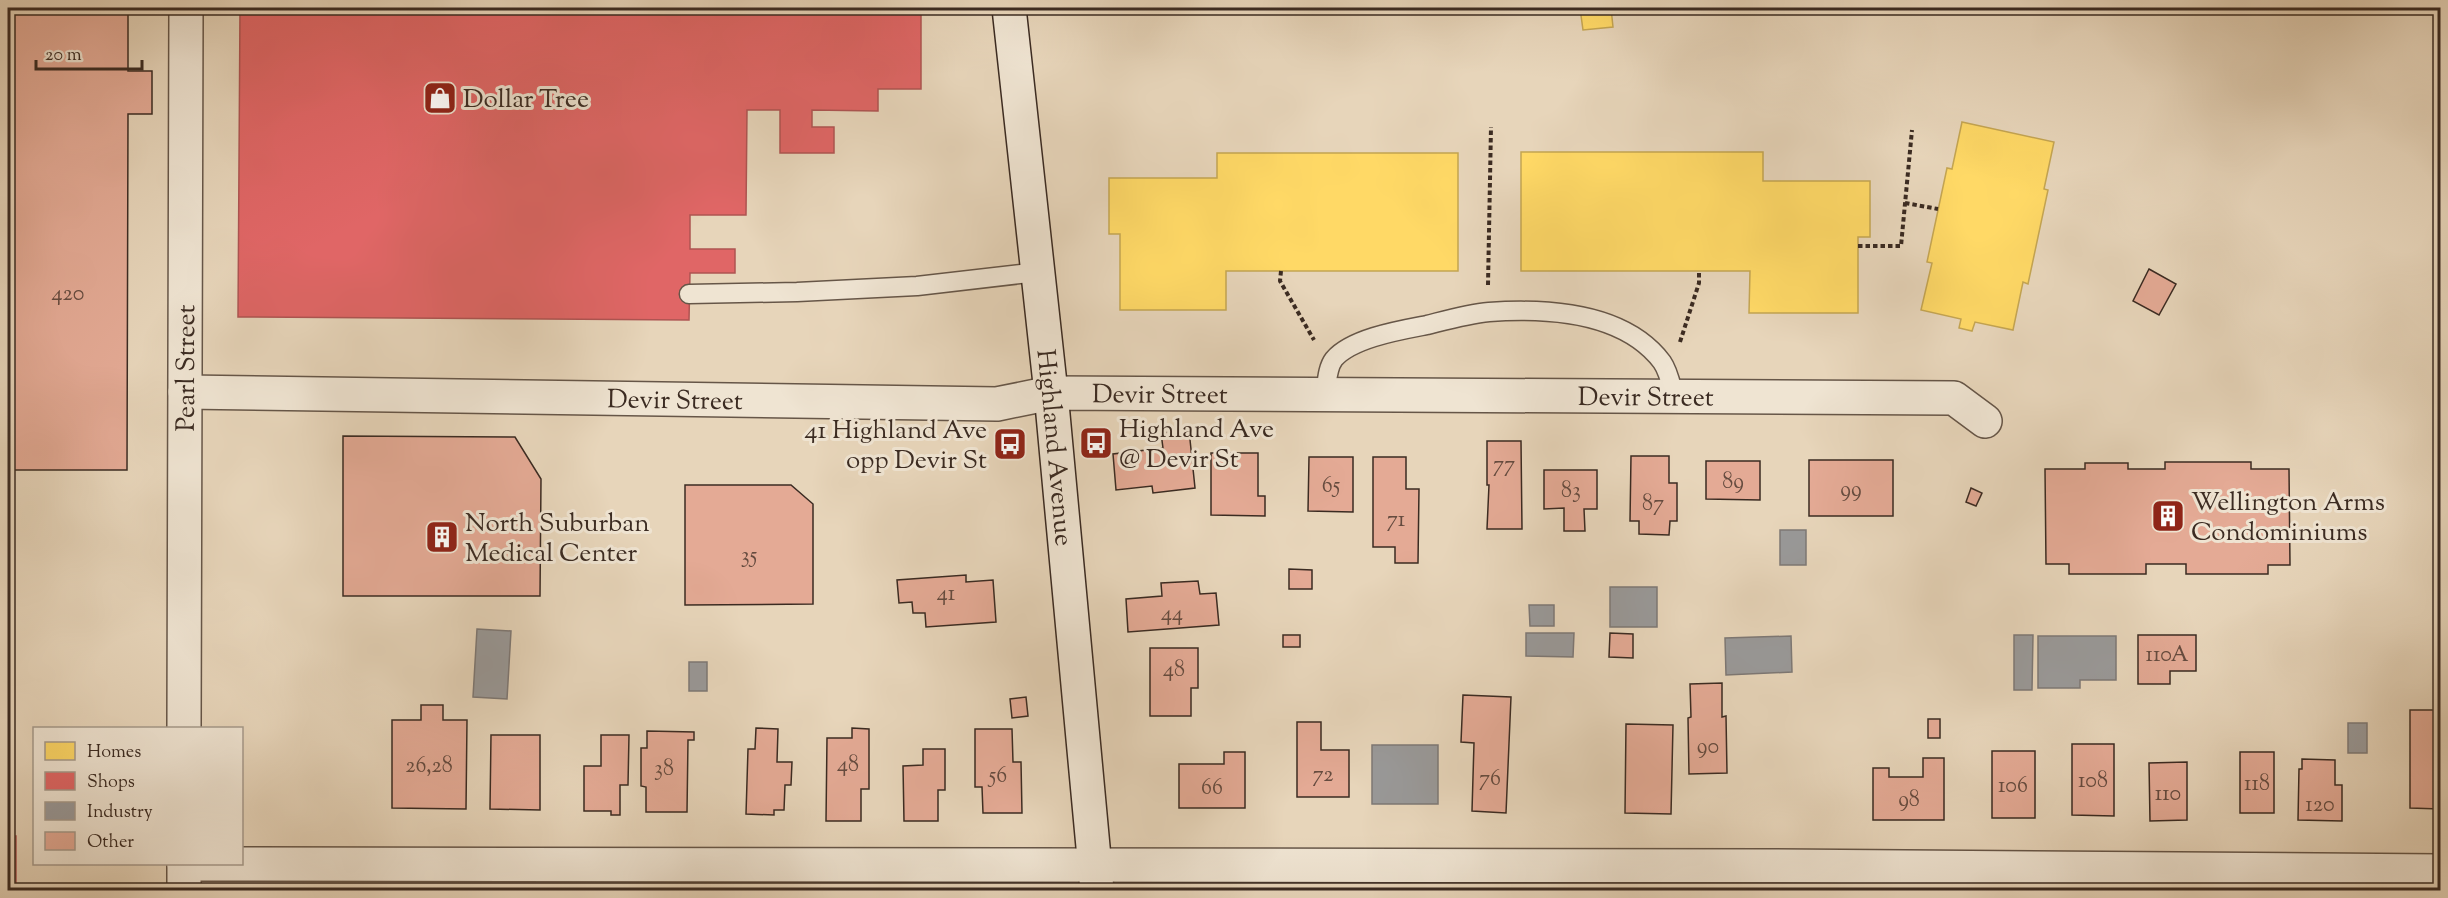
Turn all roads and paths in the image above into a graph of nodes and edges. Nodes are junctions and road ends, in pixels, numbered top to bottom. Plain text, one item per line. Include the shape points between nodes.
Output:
1 (186, 8) edge
2 (1010, 8) edge
3 (1491, 128) dead end
4 (1912, 130) dead end
5 (1905, 203) junction
6 (1938, 209) dead end
7 (1858, 246) dead end
8 (1281, 271) dead end
9 (1699, 271) dead end
10 (1038, 272) junction
11 (689, 294) dead end
12 (1488, 312) junction
13 (1334, 359) junction
14 (1663, 363) junction
15 (185, 392) junction
16 (1051, 393) junction
17 (1324, 394) junction
18 (1674, 396) junction
19 (1986, 421) dead end
20 (184, 727) edge
21 (184, 865) edge
22 (243, 865) edge
23 (2440, 871) edge
24 (1096, 877) edge
25 (1763, 878) edge
26 (184, 891) edge

1 - 15 street, Pearl Street
2 - 10 street, Highland Avenue
3 - 12 path
4 - 5 path
5 - 6 path
5 - 7 path via 1900,246
8 - 13 path via 1280,281 1317,346
9 - 14 path via 1699,283 1680,343
10 - 11 lane via 917,286
10 - 16 street, Highland Avenue
12 - 13 lane via 1355,344
12 - 14 lane via 1537,311 1587,317 1624,331
13 - 17 lane
14 - 18 lane
15 - 16 street, Devir Street via 997,404
15 - 20 street, Pearl Street
16 - 17 street, Devir Street
16 - 24 street, Highland Avenue
17 - 18 street, Devir Street
18 - 19 street, Devir Street via 1954,398
21 - 26 street
22 - 24 street
23 - 25 street
24 - 25 street

